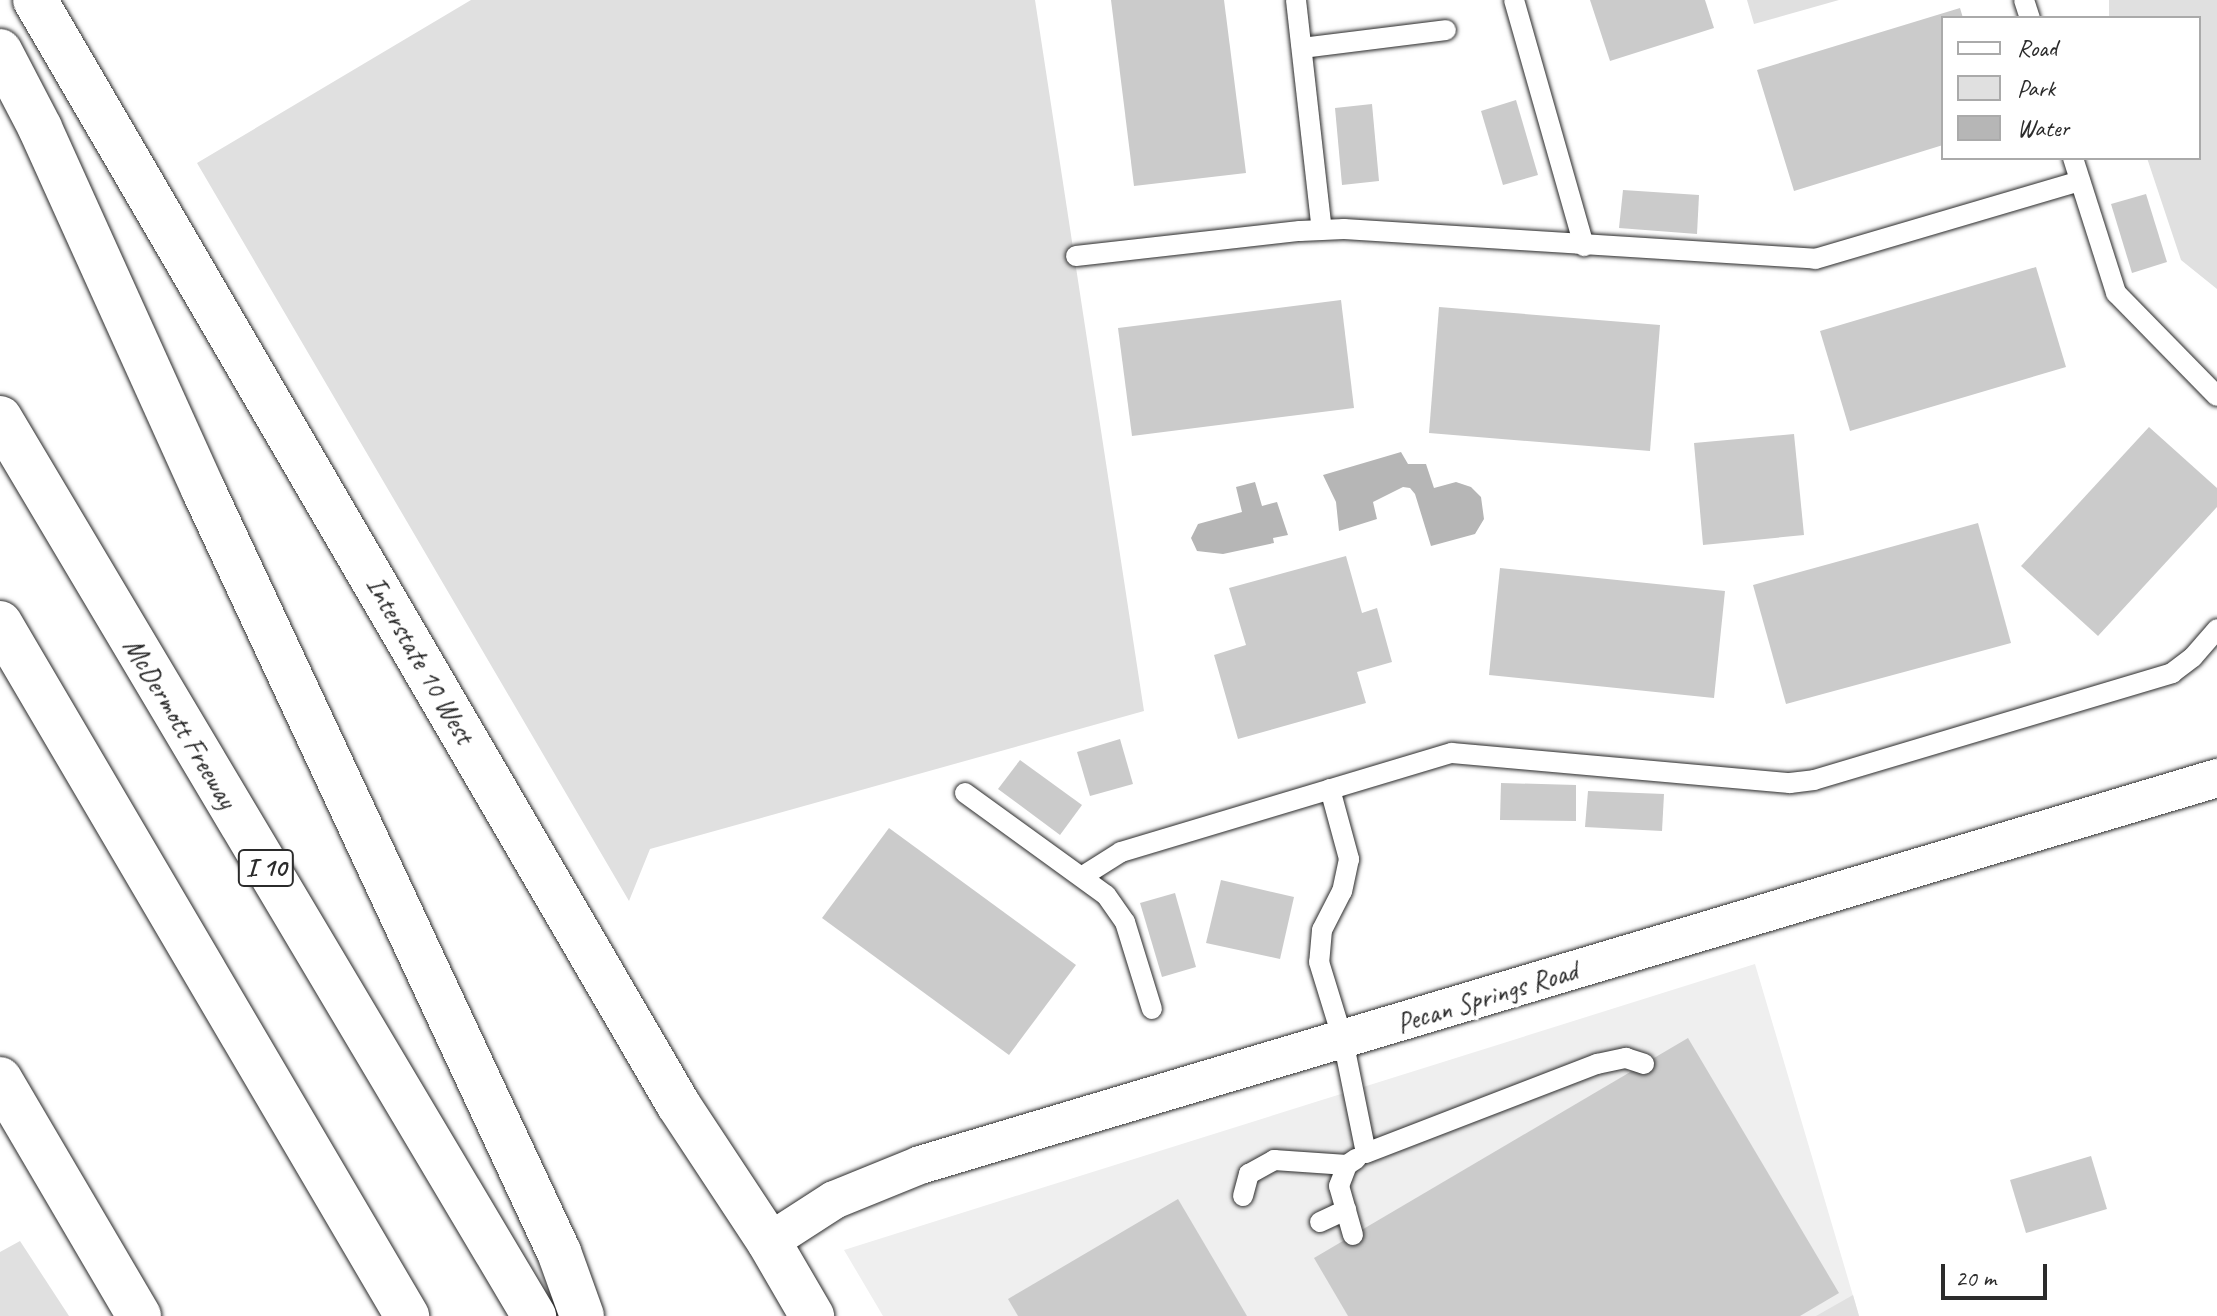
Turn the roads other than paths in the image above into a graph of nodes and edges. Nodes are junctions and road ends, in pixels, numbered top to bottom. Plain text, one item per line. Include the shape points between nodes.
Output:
1 (35, 0) edge
2 (1296, 0) edge
3 (1514, 0) edge
4 (1446, 30) dead end
5 (1302, 48) junction
6 (0, 51) edge
7 (2074, 160) edge
8 (2080, 181) junction
9 (1322, 230) junction
10 (1584, 246) junction
11 (1076, 256) dead end
12 (2217, 396) edge
13 (0, 418) edge
14 (0, 623) edge
15 (2217, 629) edge
16 (2217, 778) edge
17 (1330, 789) junction
18 (965, 793) dead end
19 (1083, 876) junction
20 (1152, 1009) dead end
21 (1343, 1040) junction
22 (1644, 1064) dead end
23 (0, 1079) edge
24 (1366, 1153) junction
25 (1347, 1165) junction
26 (1243, 1196) dead end
27 (1346, 1210) junction
28 (1320, 1222) dead end
29 (1353, 1235) dead end
30 (769, 1242) junction
31 (139, 1316) edge
32 (407, 1316) edge
33 (534, 1316) edge
34 (582, 1316) edge
35 (812, 1316) edge

1 - 30 main road, Interstate 10 West via 678,1104
2 - 5 lane
3 - 10 lane
4 - 5 lane
5 - 9 lane
6 - 34 main road via 559,1252
7 - 8 lane
8 - 10 lane via 1815,259
8 - 12 lane via 2116,293
9 - 10 lane
9 - 11 lane
13 - 33 main road, McDermott Freeway / I 10
14 - 32 main road
15 - 17 lane via 2172,673 1814,780 1790,783 1452,753
16 - 21 street, Pecan Springs Road
17 - 19 lane via 1121,852
17 - 21 lane via 1349,859 1342,891 1322,930 1319,962
18 - 19 lane
19 - 20 lane via 1106,895 1125,922
21 - 24 lane
21 - 30 street, Pecan Springs Road via 920,1165 834,1200
22 - 24 lane via 1626,1058 1597,1064
23 - 31 main road
24 - 25 lane
25 - 26 lane via 1274,1160 1249,1174
25 - 27 lane via 1339,1186
27 - 28 lane
27 - 29 lane
30 - 35 main road, Interstate 10 West

